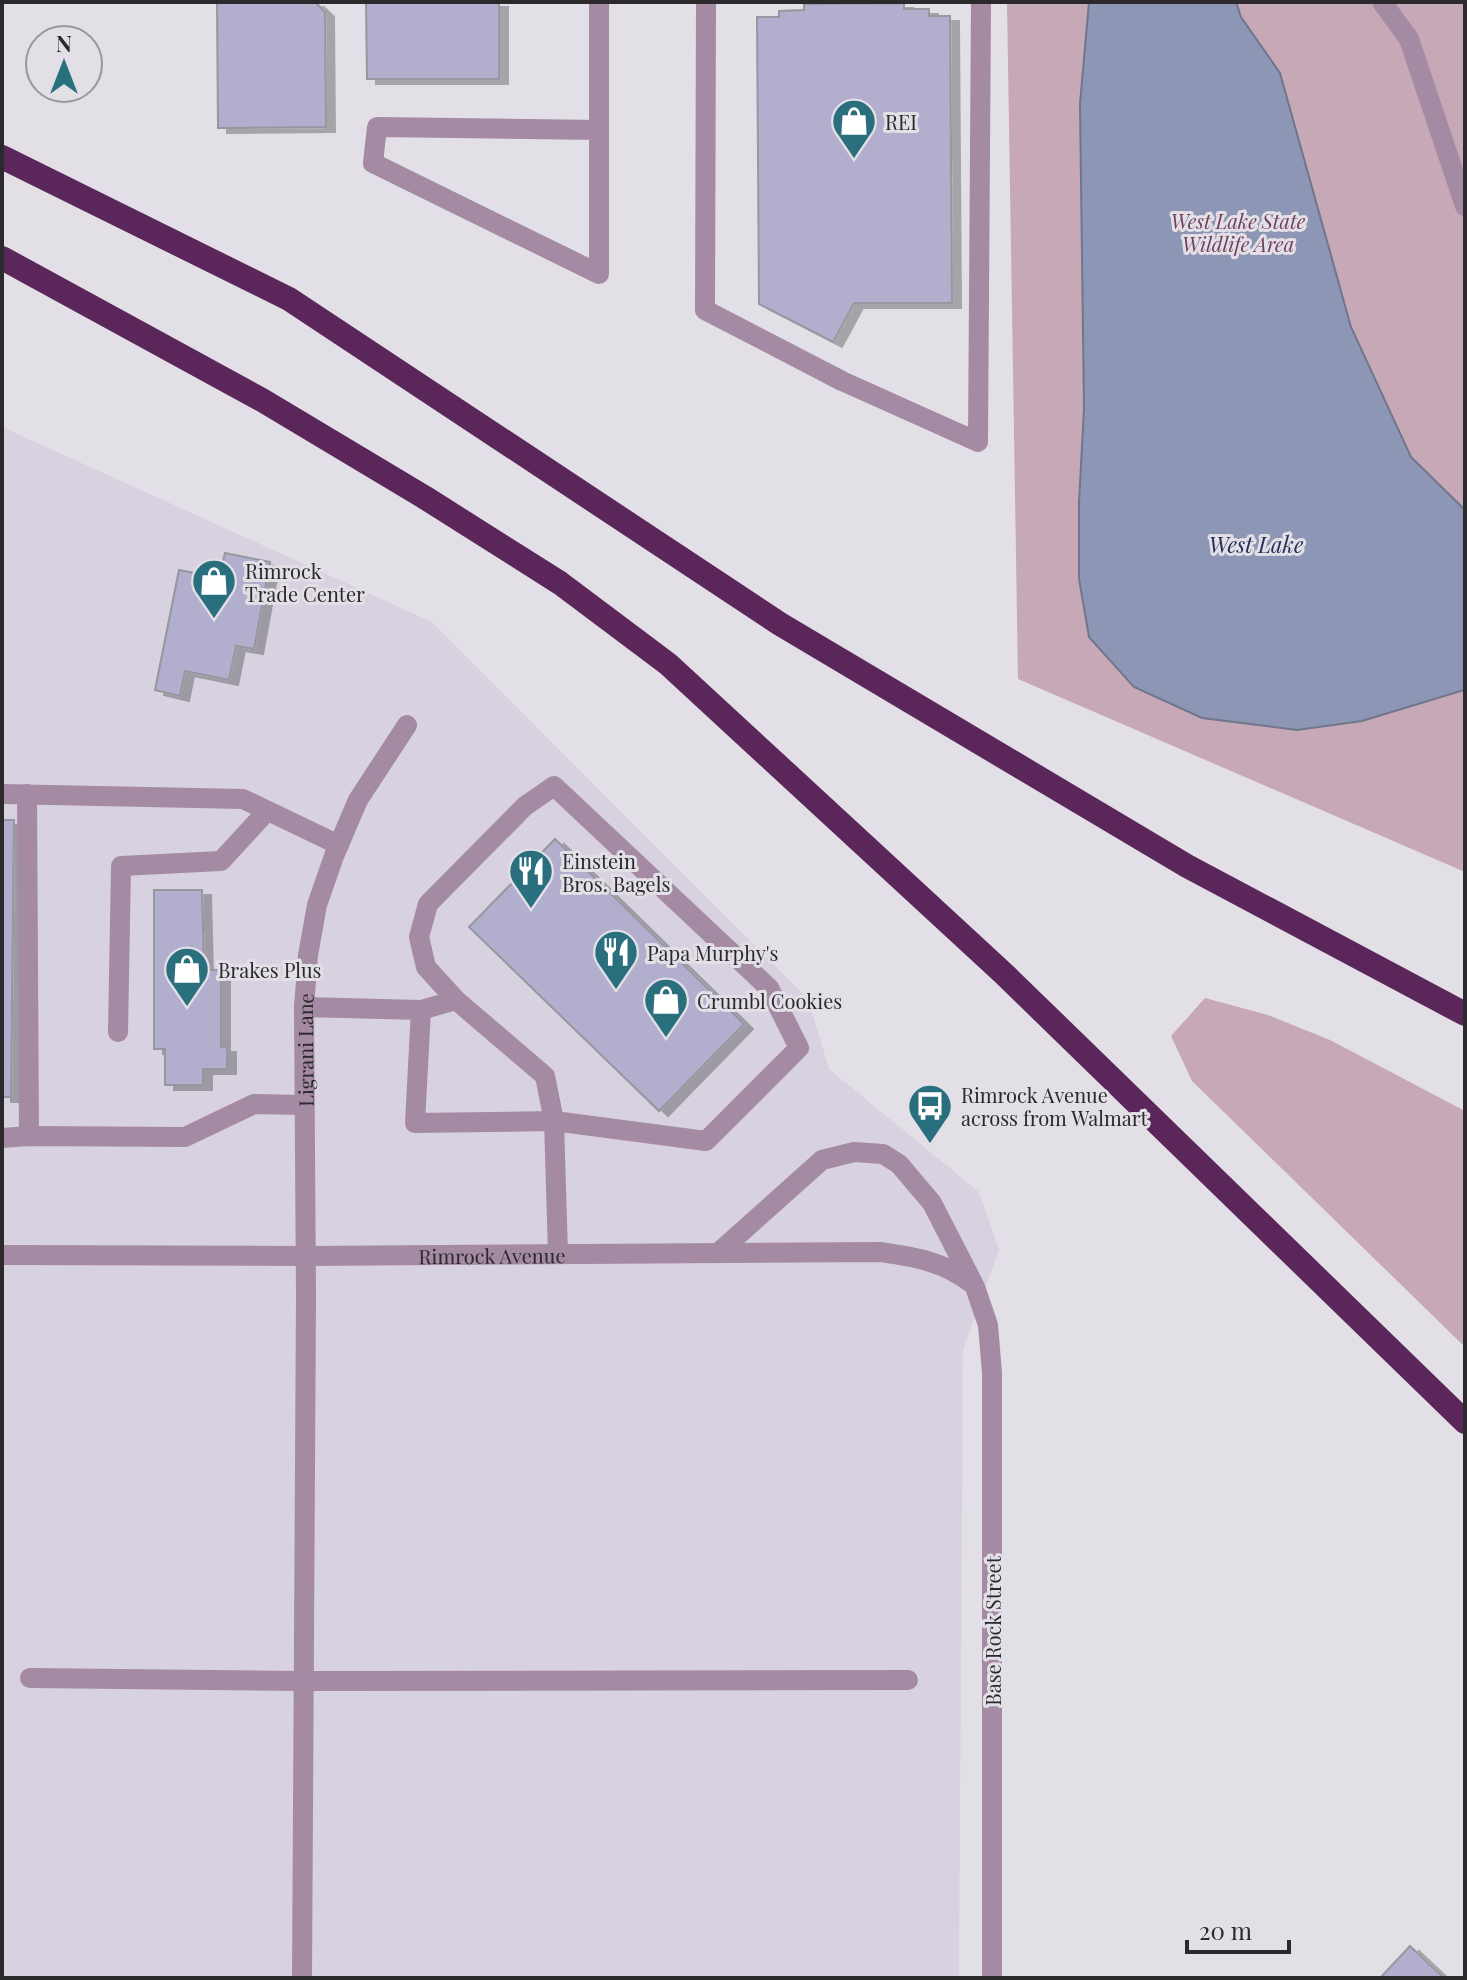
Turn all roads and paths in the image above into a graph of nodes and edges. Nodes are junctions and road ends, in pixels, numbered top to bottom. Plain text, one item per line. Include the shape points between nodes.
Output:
1 (599, 2) edge
2 (706, 2) edge
3 (981, 2) edge
4 (1382, 2) edge
5 (599, 130) junction
6 (2, 157) edge
7 (1465, 206) edge
8 (2, 258) edge
9 (407, 725) dead end
10 (2, 794) edge
11 (27, 794) junction
12 (267, 811) junction
13 (339, 845) junction
14 (456, 1000) junction
15 (304, 1007) junction
16 (421, 1010) junction
17 (1465, 1014) edge
18 (118, 1032) dead end
19 (304, 1105) junction
20 (554, 1121) junction
21 (29, 1136) junction
22 (2, 1138) edge
23 (718, 1253) junction
24 (558, 1254) junction
25 (2, 1255) edge
26 (306, 1256) junction
27 (975, 1287) junction
28 (1465, 1422) edge
29 (30, 1678) dead end
30 (908, 1680) dead end
31 (303, 1681) junction
32 (302, 1978) edge
33 (992, 1978) edge

1 - 5 street
2 - 3 street via 705,310 842,381 978,442
4 - 7 street via 1409,39
5 - 5 street via 599,274 373,163 377,127
6 - 17 highway via 289,299 780,624 1187,866
8 - 28 highway via 262,400 411,489 560,583 668,664 1003,973
9 - 13 street, Ligrani Lane via 358,800
10 - 11 street
11 - 12 street via 243,799
11 - 21 street
12 - 13 street
12 - 18 street via 221,861 121,866
13 - 15 street, Ligrani Lane via 317,905
14 - 16 street
14 - 20 street via 545,1076
14 - 20 street via 426,967 419,937 428,904 525,806 554,786 769,988 799,1048 706,1141
15 - 16 street
15 - 19 street, Ligrani Lane
16 - 20 street via 415,1123
19 - 21 street via 254,1104 185,1137
19 - 26 street, Ligrani Lane
20 - 24 street
21 - 22 street
23 - 24 street, Rimrock Avenue
23 - 27 street, Rimrock Avenue via 880,1252 922,1258 954,1270
23 - 27 street, Base Rock Street via 822,1160 854,1152 883,1154 899,1164 932,1203
24 - 26 street, Rimrock Avenue
25 - 26 street, Rimrock Avenue
26 - 31 street, Ligrani Lane
27 - 33 street, Base Rock Street via 988,1325 992,1373
29 - 31 street
30 - 31 street
31 - 32 street, Ligrani Lane

